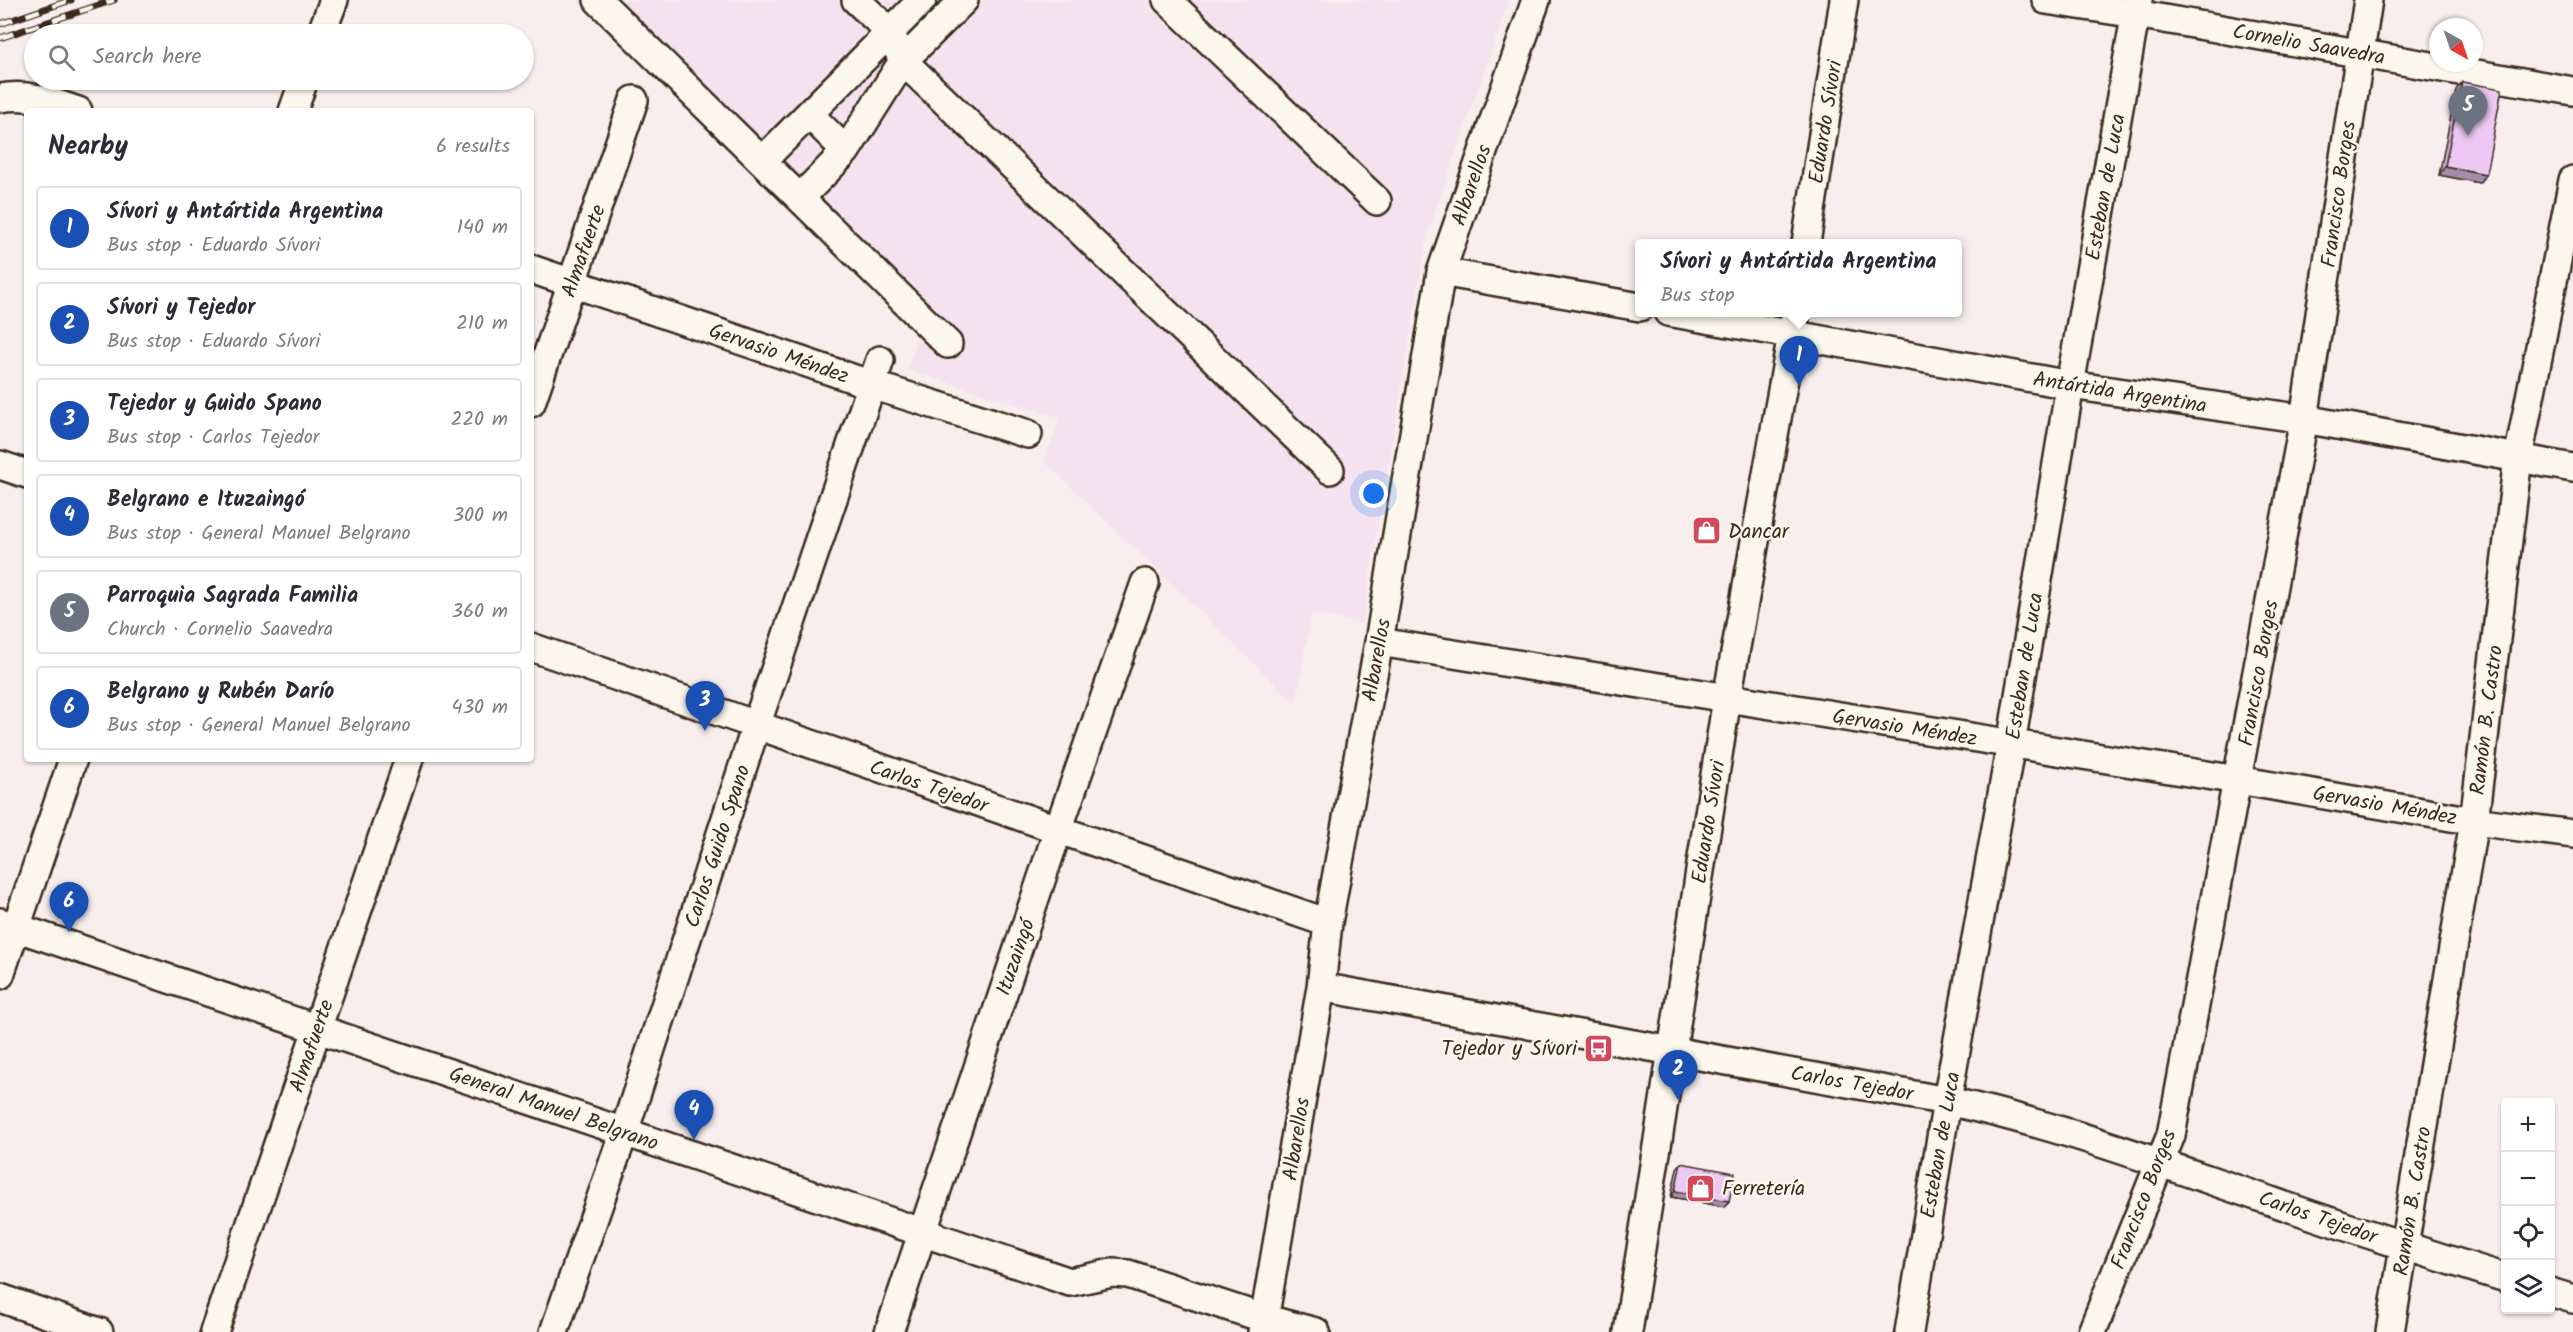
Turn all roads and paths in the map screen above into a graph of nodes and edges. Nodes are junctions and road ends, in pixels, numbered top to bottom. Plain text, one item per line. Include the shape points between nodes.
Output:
1 (334, 0) edge
2 (598, 0) edge
3 (856, 0) edge
4 (922, 0) edge
5 (964, 0) edge
6 (1167, 0) edge
7 (1536, 0) edge
8 (1844, 0) edge
9 (2046, 0) edge
10 (2368, 0) edge
11 (2137, 7) edge
12 (325, 24) edge
13 (890, 32) junction
14 (2359, 53) junction
15 (903, 61) junction
16 (300, 90) edge
17 (2573, 91) edge
18 (0, 98) edge
19 (634, 100) dead end
20 (69, 108) edge
21 (294, 108) edge
22 (808, 114) junction
23 (846, 151) junction
24 (762, 161) junction
25 (2573, 180) edge
26 (800, 198) junction
27 (1377, 201) dead end
28 (1807, 239) edge
29 (534, 270) edge
30 (1441, 272) junction
31 (572, 284) junction
32 (1635, 307) edge
33 (1720, 317) edge
34 (1794, 324) edge
35 (948, 344) dead end
36 (876, 372) junction
37 (2070, 385) junction
38 (534, 394) edge
39 (2304, 419) junction
40 (1028, 434) dead end
41 (2518, 458) junction
42 (0, 465) edge
43 (2573, 468) edge
44 (1330, 470) dead end
45 (24, 473) edge
46 (1145, 583) dead end
47 (1379, 642) junction
48 (534, 648) edge
49 (1727, 698) junction
50 (756, 726) junction
51 (2012, 744) junction
52 (72, 762) edge
53 (408, 762) edge
54 (2238, 780) junction
55 (2474, 821) junction
56 (1058, 830) junction
57 (2573, 834) edge
58 (1328, 923) junction
59 (8, 924) edge
60 (0, 975) edge
61 (1321, 987) junction
62 (317, 1028) junction
63 (1671, 1050) junction
64 (1947, 1101) junction
65 (624, 1132) junction
66 (2160, 1163) junction
67 (922, 1231) junction
68 (2405, 1246) junction
69 (2501, 1277) edge
70 (2555, 1294) edge
71 (0, 1298) edge
72 (2573, 1299) edge
73 (1264, 1325) edge
74 (99, 1332) edge
75 (214, 1332) edge
76 (554, 1332) edge
77 (889, 1332) edge
78 (1317, 1332) edge
79 (1628, 1332) edge
80 (1909, 1332) edge
81 (2092, 1332) edge
82 (2390, 1332) edge

1 - 12 street
2 - 24 street
3 - 13 street
4 - 13 street
5 - 15 street
6 - 27 street
7 - 30 street, Albarellos
8 - 28 street, Eduardo Sívori
9 - 11 street, Cornelio Saavedra
10 - 14 street, Francisco Borges
11 - 14 street, Cornelio Saavedra
11 - 37 street, Esteban de Luca
13 - 15 street
13 - 22 street
14 - 17 street, Cornelio Saavedra
14 - 39 street, Francisco Borges
15 - 23 street
15 - 44 street
16 - 21 street
18 - 20 street via 36,97
19 - 31 street, Almafuerte
22 - 23 street
22 - 24 street
23 - 26 street
24 - 26 street
25 - 41 street, Ramón B. Castro
26 - 35 street
29 - 31 street, Gervasio Méndez
30 - 32 street
30 - 47 street, Albarellos
31 - 36 street, Gervasio Méndez
31 - 38 street, Almafuerte
33 - 34 street, Antártida Argentina
34 - 37 street, Antártida Argentina
34 - 49 street, Eduardo Sívori
36 - 40 street, Gervasio Méndez
36 - 50 street, Carlos Guido Spano
37 - 39 street, Antártida Argentina
37 - 51 street, Esteban de Luca
39 - 41 street, Antártida Argentina
39 - 54 street, Francisco Borges
41 - 43 street, Antártida Argentina
41 - 55 street, Ramón B. Castro
42 - 45 street
46 - 56 street, Ituzaingó
47 - 49 street, Gervasio Méndez
47 - 58 street, Albarellos
48 - 50 street, Carlos Tejedor
49 - 51 street, Gervasio Méndez
49 - 63 street, Eduardo Sívori
50 - 56 street, Carlos Tejedor
50 - 65 street, Carlos Guido Spano
51 - 54 street, Gervasio Méndez
51 - 64 street, Esteban de Luca
52 - 59 street
53 - 62 street, Almafuerte
54 - 55 street, Gervasio Méndez
54 - 66 street, Francisco Borges via 2171,1135
55 - 57 street, Gervasio Méndez
55 - 68 street, Ramón B. Castro
56 - 58 street, Carlos Tejedor
56 - 67 street, Ituzaingó
58 - 61 street, Albarellos
59 - 60 street
59 - 62 street, General Manuel Belgrano
61 - 63 street, Carlos Tejedor
61 - 73 street, Albarellos
62 - 65 street, General Manuel Belgrano
62 - 75 street, Almafuerte
63 - 64 street, Carlos Tejedor
63 - 79 street, Eduardo Sívori
64 - 66 street, Carlos Tejedor via 2007,1114
64 - 80 street, Esteban de Luca
65 - 67 street, General Manuel Belgrano
65 - 76 street, Carlos Guido Spano
66 - 68 street, Carlos Tejedor
66 - 81 street, Francisco Borges
67 - 73 street, General Manuel Belgrano via 1070,1282 1112,1273 1128,1274
67 - 77 street, Ituzaingó
68 - 69 street, Carlos Tejedor
68 - 82 street, Ramón B. Castro
70 - 72 street
71 - 74 street
73 - 78 street, General Manuel Belgrano

